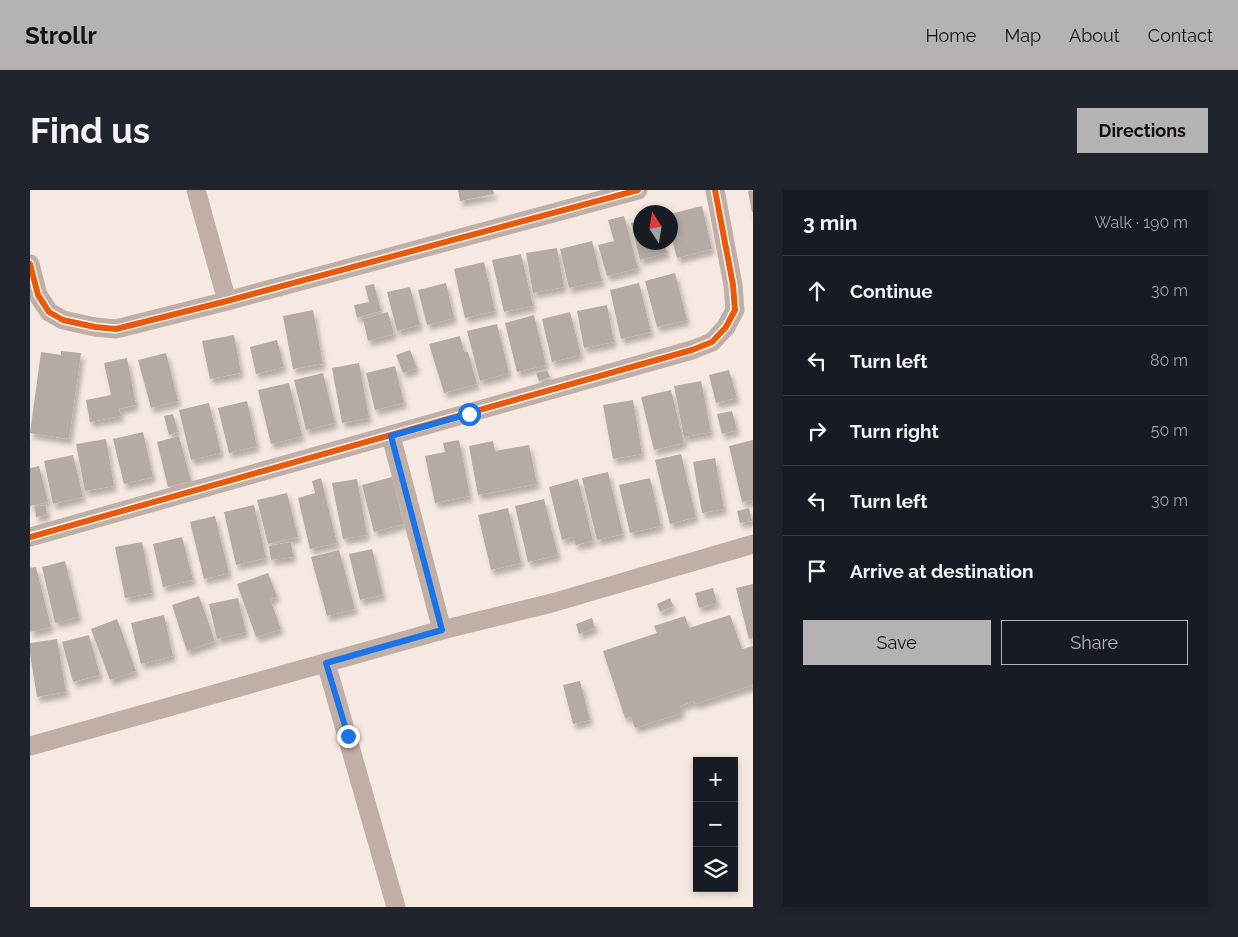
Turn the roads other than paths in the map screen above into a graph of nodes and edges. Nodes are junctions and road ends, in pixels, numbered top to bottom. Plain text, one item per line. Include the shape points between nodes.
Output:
1 (196, 190) edge
2 (638, 190) edge
3 (715, 190) edge
4 (30, 264) edge
5 (227, 301) junction
6 (391, 436) junction
7 (30, 536) edge
8 (753, 544) edge
9 (442, 630) junction
10 (326, 663) junction
11 (30, 746) edge
12 (396, 907) edge

1 - 5 street
2 - 5 street
3 - 6 street via 735,310 726,327 712,342
4 - 5 street via 38,296 49,312 64,320 95,327 116,329
6 - 7 street
6 - 9 street
8 - 9 street via 552,603
9 - 10 street
10 - 11 street
10 - 12 street

